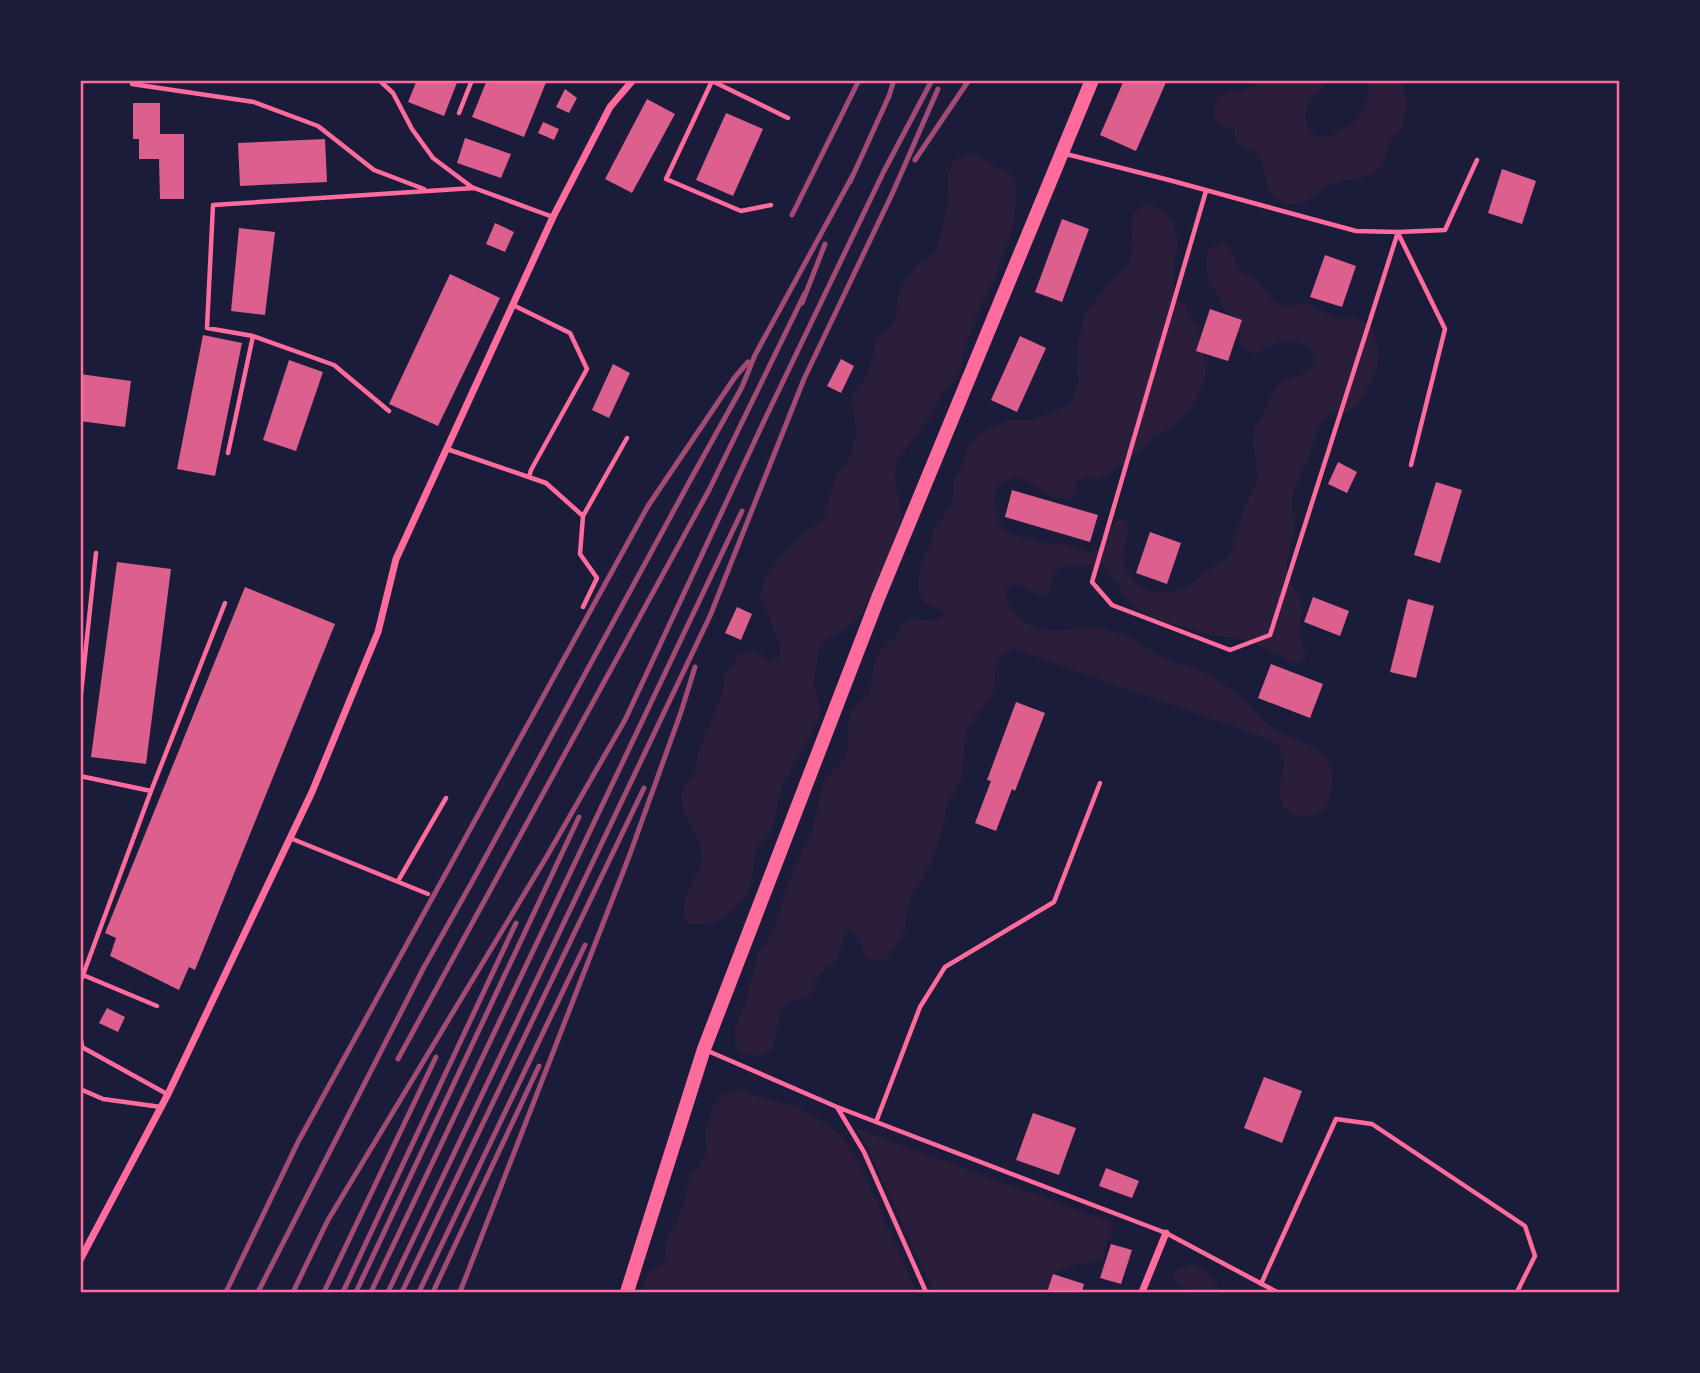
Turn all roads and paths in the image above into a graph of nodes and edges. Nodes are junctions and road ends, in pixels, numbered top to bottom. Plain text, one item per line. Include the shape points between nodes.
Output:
1 (379, 80) edge
2 (472, 80) edge
3 (633, 80) edge
4 (1092, 80) edge
5 (711, 81) edge
6 (132, 84) dead end
7 (459, 113) dead end
8 (788, 118) dead end
9 (1061, 153) junction
10 (1477, 160) dead end
11 (474, 188) junction
12 (428, 191) junction
13 (1206, 191) junction
14 (771, 205) dead end
15 (553, 217) junction
16 (1398, 232) junction
17 (513, 305) junction
18 (253, 336) junction
19 (389, 411) dead end
20 (627, 438) dead end
21 (447, 449) junction
22 (228, 453) dead end
23 (1411, 465) dead end
24 (529, 477) junction
25 (583, 516) junction
26 (96, 553) dead end
27 (225, 603) dead end
28 (583, 607) dead end
29 (80, 703) edge
30 (80, 776) edge
31 (1100, 783) dead end
32 (150, 791) junction
33 (446, 798) dead end
34 (290, 838) junction
35 (398, 881) junction
36 (428, 894) dead end
37 (83, 975) junction
38 (80, 983) edge
39 (157, 1006) dead end
40 (80, 1034) edge
41 (81, 1046) edge
42 (704, 1049) junction
43 (80, 1089) edge
44 (168, 1094) junction
45 (162, 1107) junction
46 (837, 1107) junction
47 (876, 1122) junction
48 (1166, 1233) junction
49 (80, 1259) edge
50 (1261, 1284) junction
51 (627, 1293) edge
52 (926, 1293) edge
53 (1142, 1293) edge
54 (1277, 1293) edge
55 (1517, 1293) edge

1 - 11 lane via 393,93 433,158
2 - 7 lane
3 - 15 street via 610,107
4 - 9 main road
5 - 8 lane
5 - 14 lane via 666,178 741,211
6 - 12 lane via 254,103 318,126 374,170
9 - 13 lane
9 - 42 main road via 878,598
10 - 16 lane via 1445,229
11 - 12 lane
11 - 15 lane
12 - 18 lane via 213,205 207,328
13 - 16 lane via 1356,231
13 - 16 lane via 1092,582 1112,605 1230,650 1270,635
15 - 17 street
16 - 23 lane via 1445,329
17 - 21 street
17 - 24 lane via 570,333 587,369
18 - 19 lane via 334,365
18 - 22 lane
20 - 25 lane
21 - 24 lane
21 - 34 street via 396,559 378,632
24 - 25 lane via 546,483
25 - 28 lane via 580,554 597,578
26 - 29 lane
27 - 32 lane
30 - 32 lane
31 - 47 lane via 1054,902 945,967 920,1007
32 - 37 lane
33 - 35 lane
34 - 35 lane
34 - 44 street
35 - 36 lane
37 - 38 lane
37 - 39 lane
40 - 41 lane
41 - 44 lane
42 - 46 lane
42 - 51 main road
43 - 45 lane via 103,1099
44 - 45 street
45 - 49 street
46 - 47 lane
46 - 52 lane via 864,1152
47 - 48 lane
48 - 50 lane
48 - 53 street
50 - 54 lane
50 - 55 lane via 1336,1119 1372,1124 1525,1226 1535,1256

